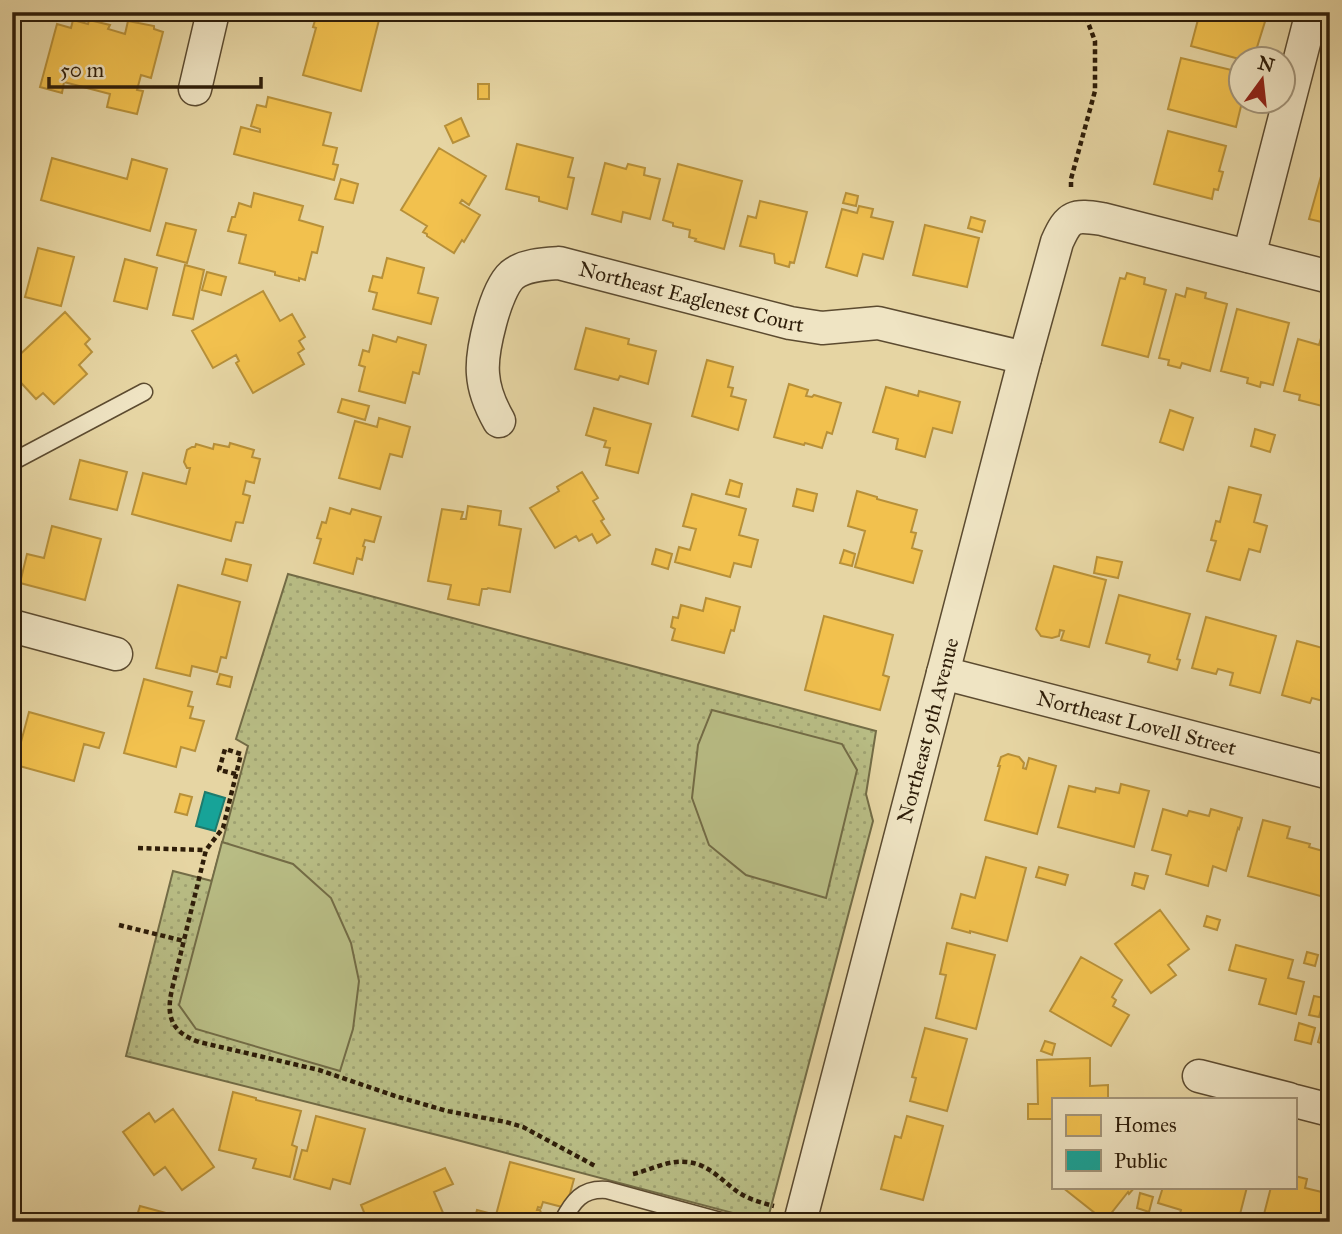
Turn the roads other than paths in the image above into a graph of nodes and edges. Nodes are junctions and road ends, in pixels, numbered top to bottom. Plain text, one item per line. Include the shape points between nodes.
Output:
1 (213, 12) edge
2 (1312, 12) edge
3 (195, 89) dead end
4 (1249, 256) junction
5 (1330, 277) edge
6 (1025, 358) junction
7 (144, 392) dead end
8 (499, 421) dead end
9 (12, 462) edge
10 (12, 626) edge
11 (116, 654) dead end
12 (943, 673) junction
13 (1330, 773) edge
14 (1199, 1076) dead end
15 (1285, 1098) edge
16 (1296, 1101) edge
17 (1330, 1110) edge
18 (663, 1205) junction
19 (789, 1214) edge
20 (562, 1222) edge
21 (659, 1222) edge
22 (724, 1222) edge

1 - 3 street
2 - 4 street
4 - 5 street
4 - 6 street, Northeast 9th Avenue via 1102,219 1073,218 1057,242
6 - 8 street, Northeast Eaglenest Court via 878,323 822,328 790,323 559,263 541,264 512,275 494,310 482,358 483,378
6 - 12 street, Northeast 9th Avenue
7 - 9 lane
10 - 11 street
12 - 13 street, Northeast Lovell Street
12 - 19 street, Northeast 9th Avenue
14 - 15 street
16 - 17 street
18 - 20 lane via 596,1189 574,1202
18 - 21 lane
18 - 22 lane

